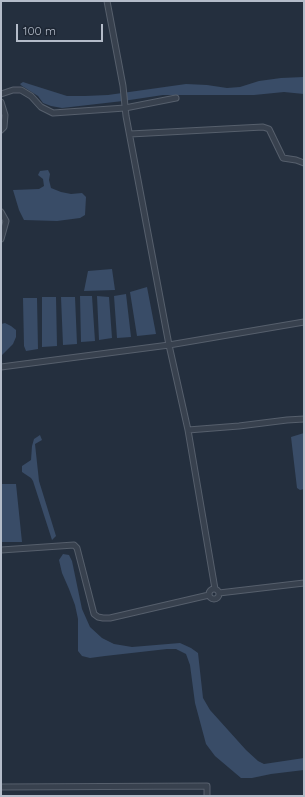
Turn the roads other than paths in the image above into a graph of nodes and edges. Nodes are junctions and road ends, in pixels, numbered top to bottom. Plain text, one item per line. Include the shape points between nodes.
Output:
1 (107, 1) edge
2 (1, 94) edge
3 (176, 98) dead end
4 (1, 102) edge
5 (125, 106) junction
6 (1, 130) edge
7 (130, 134) junction
8 (304, 163) edge
9 (1, 212) edge
10 (1, 239) edge
11 (304, 322) edge
12 (169, 345) junction
13 (1, 367) edge
14 (304, 419) edge
15 (188, 430) junction
16 (1, 550) edge
17 (304, 583) edge
18 (215, 589) junction
19 (219, 593) junction
20 (209, 595) junction
21 (1, 787) edge
22 (207, 796) edge

1 - 5 street
2 - 5 street via 21,90 32,96 41,107 53,113
3 - 5 street
4 - 6 street via 5,115 4,127
5 - 7 street
7 - 8 street via 263,127 269,129 283,158
7 - 12 street
9 - 10 street via 6,221
11 - 12 street
12 - 13 street
12 - 15 street
14 - 15 street
15 - 18 street
16 - 20 street via 74,545 77,548 94,614 98,617 110,618
17 - 19 street
18 - 19 street
18 - 20 street via 210,591
19 - 20 street via 218,598 214,599
21 - 22 street via 207,786

